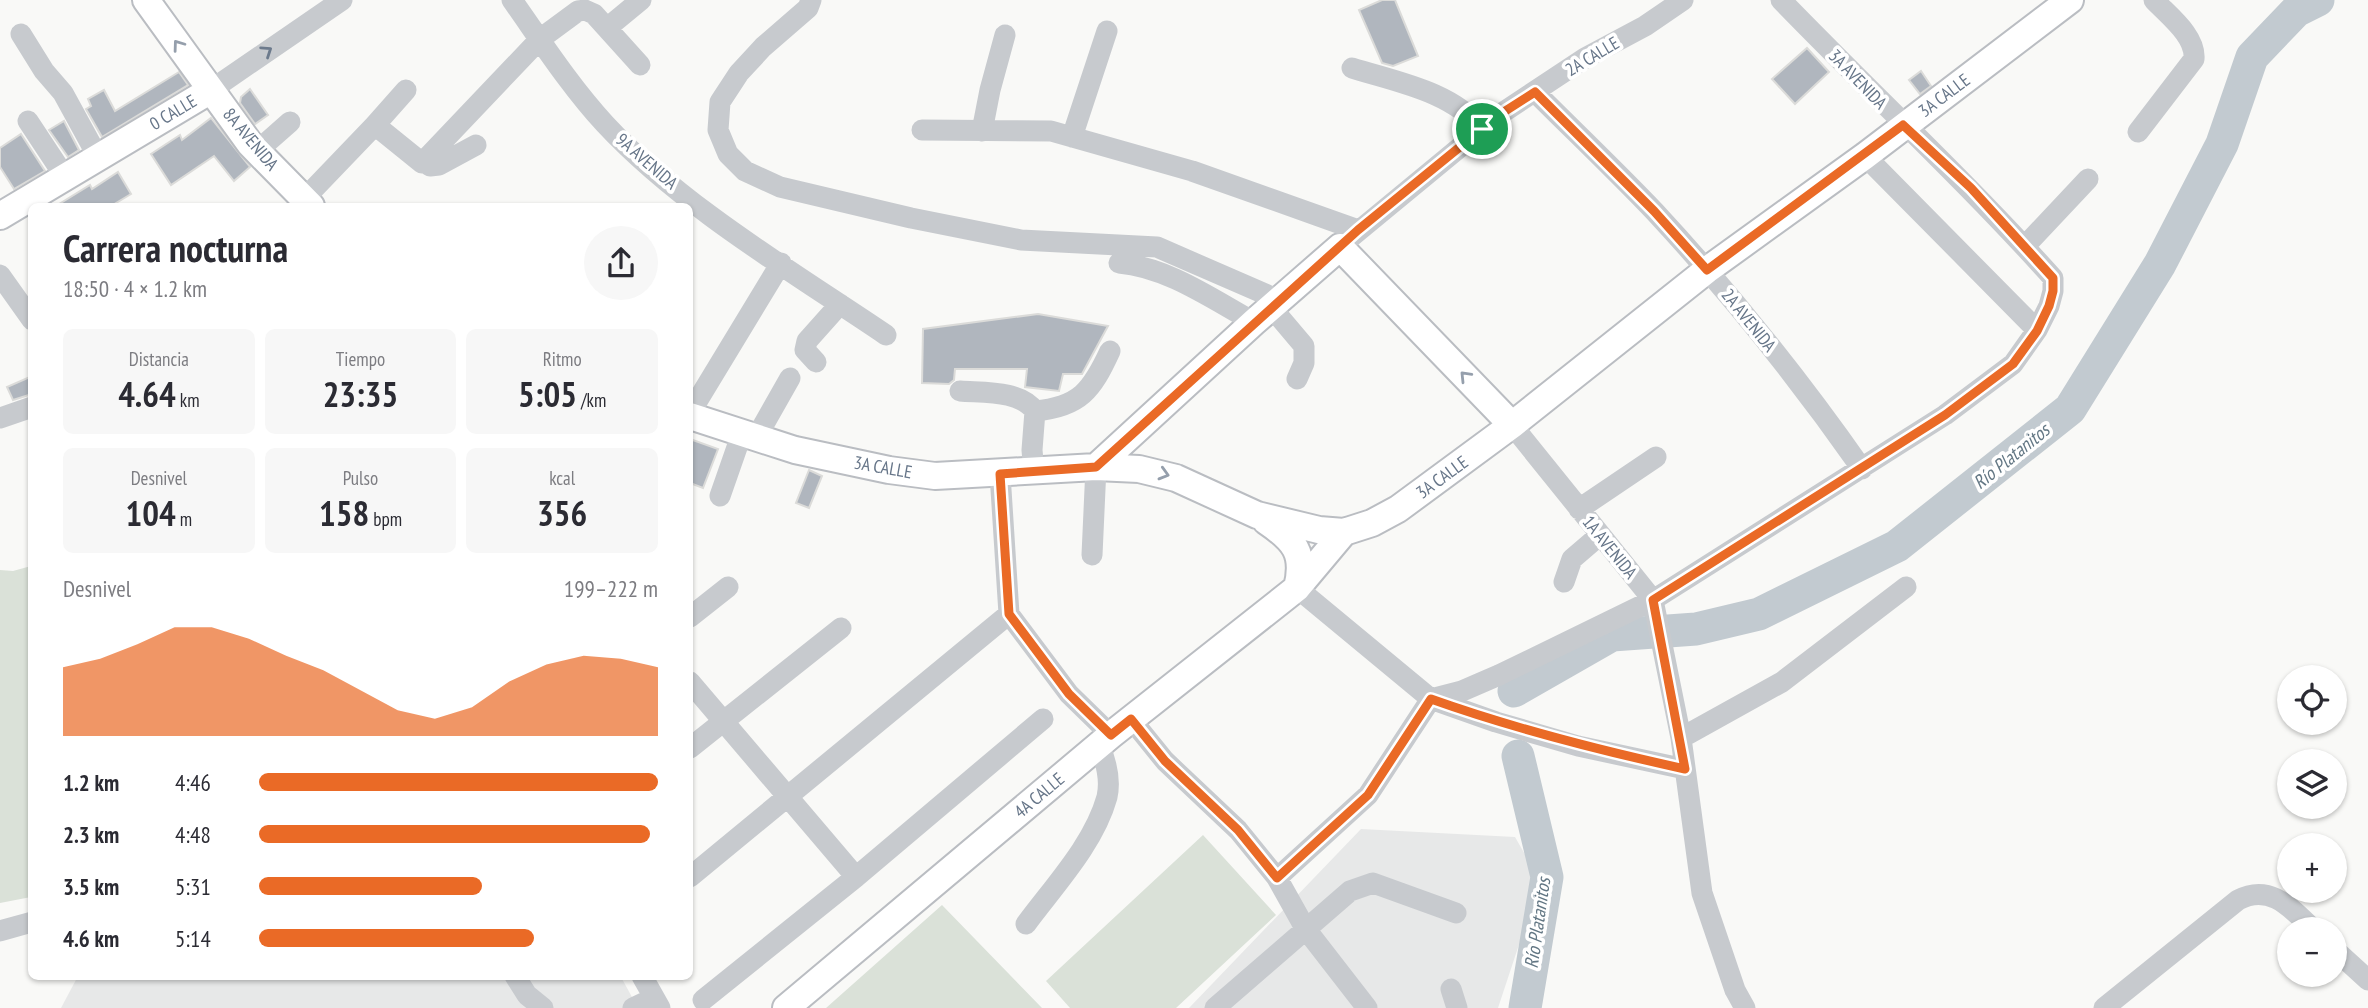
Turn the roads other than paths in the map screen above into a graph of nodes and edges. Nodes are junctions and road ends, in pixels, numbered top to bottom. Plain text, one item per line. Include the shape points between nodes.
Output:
1 (146, 0) edge
2 (342, 0) edge
3 (512, 0) edge
4 (641, 0) edge
5 (811, 0) edge
6 (1683, 0) edge
7 (1781, 0) edge
8 (2070, 0) edge
9 (2154, 0) edge
10 (607, 28) junction
11 (1107, 31) dead end
12 (21, 34) dead end
13 (1005, 35) dead end
14 (540, 39) junction
15 (640, 65) dead end
16 (1352, 68) dead end
17 (211, 90) junction
18 (406, 90) dead end
19 (1535, 92) junction
20 (28, 121) dead end
21 (290, 122) dead end
22 (375, 125) junction
23 (1903, 125) junction
24 (1482, 129) junction
25 (922, 130) dead end
26 (982, 131) junction
27 (2138, 132) dead end
28 (1072, 137) junction
29 (476, 145) dead end
30 (257, 151) junction
31 (1865, 156) junction
32 (98, 157) junction
33 (423, 161) junction
34 (65, 177) junction
35 (2088, 179) dead end
36 (307, 203) edge
37 (0, 216) edge
38 (1349, 239) junction
39 (2025, 246) junction
40 (781, 263) junction
41 (1119, 263) dead end
42 (1707, 270) junction
43 (0, 275) edge
44 (840, 304) junction
45 (1268, 310) junction
46 (28, 314) edge
47 (2037, 331) junction
48 (886, 334) dead end
49 (1110, 351) dead end
50 (816, 362) dead end
51 (790, 378) dead end
52 (1297, 379) dead end
53 (960, 391) dead end
54 (28, 408) edge
55 (693, 410) edge
56 (1035, 411) junction
57 (693, 416) edge
58 (0, 418) edge
59 (1512, 425) junction
60 (749, 435) junction
61 (1656, 457) dead end
62 (1096, 467) junction
63 (1862, 469) junction
64 (1034, 472) junction
65 (1000, 474) junction
66 (720, 496) dead end
67 (1579, 509) junction
68 (1257, 515) junction
69 (1344, 533) junction
70 (1600, 535) junction
71 (1092, 555) dead end
72 (1564, 582) dead end
73 (728, 587) dead end
74 (1906, 587) dead end
75 (1297, 588) junction
76 (1654, 604) junction
77 (1009, 614) junction
78 (693, 615) edge
79 (841, 628) dead end
80 (693, 686) edge
81 (1431, 699) junction
82 (1044, 719) dead end
83 (721, 720) junction
84 (1114, 733) junction
85 (1681, 738) junction
86 (693, 745) edge
87 (1685, 769) junction
88 (788, 795) junction
89 (693, 874) edge
90 (856, 877) junction
91 (1277, 878) junction
92 (1456, 913) dead end
93 (2299, 917) edge
94 (28, 923) edge
95 (1026, 924) dead end
96 (1305, 928) junction
97 (0, 931) edge
98 (2347, 961) edge
99 (517, 980) edge
100 (644, 980) edge
101 (2368, 980) edge
102 (703, 1000) dead end
103 (657, 1003) edge
104 (542, 1008) edge
105 (633, 1008) edge
106 (786, 1008) edge
107 (1215, 1008) edge
108 (1367, 1008) edge
109 (1745, 1008) edge
110 (2104, 1008) edge

17 -> 1 main road, 8A AVENIDA
17 -> 2 street, 0 CALLE
3 - 14 street, 9A AVENIDA
4 - 10 street
5 - 45 street via 739,73 720,102 718,131 728,154 744,171 780,187 1021,240 1157,247
6 - 19 street, 2A CALLE
7 - 23 street, 3A AVENIDA
8 - 23 main road, 3A CALLE
9 - 27 street via 2190,40 2194,59
10 - 14 street via 594,14 578,11
10 - 15 street
11 - 28 street
12 - 32 street via 63,93
13 - 26 street
14 - 33 street
14 - 40 street, 9A AVENIDA via 604,123 656,172
16 - 24 street via 1438,95
17 - 30 main road, 8A AVENIDA
17 - 32 main road, 0 CALLE
18 - 22 street
19 - 24 street, 2A CALLE
19 - 42 street, 2A AVENIDA
20 - 34 street
21 - 30 street
22 - 33 street via 417,161
22 - 36 street
23 - 31 main road, 3A CALLE
23 - 39 street, 3A AVENIDA
24 - 38 street, 2A CALLE
25 - 26 street
26 - 28 street via 1051,131
28 - 38 street via 1192,171
29 - 33 street via 439,165
30 - 36 main road, 8A AVENIDA
31 - 42 main road, 3A CALLE
31 - 47 street
32 - 34 main road, 0 CALLE
34 - 37 main road, 0 CALLE
35 - 39 street
38 - 45 main road
59 -> 38 main road, 1A AVENIDA
39 - 47 street, 3A AVENIDA via 2053,278 2049,306
40 - 44 street, 9A AVENIDA
40 - 55 street
41 - 45 street via 1138,264 1199,291
42 - 59 main road, 3A CALLE
42 - 63 street, 2A AVENIDA
43 - 46 street
44 - 48 street, 9A AVENIDA
44 - 50 street via 807,341 806,350
45 - 52 street via 1304,346 1304,363
45 - 62 main road
47 - 63 street via 2013,364
49 - 56 street via 1095,383 1078,399 1062,408
51 - 60 street
53 - 56 street via 1002,394 1024,401
54 - 58 street
56 - 64 street
57 - 60 main road, 3A CALLE
59 - 67 street, 1A AVENIDA
59 - 69 main road, 3A CALLE via 1398,509
60 - 65 main road, 3A CALLE via 889,470 935,476
60 - 66 street
61 - 67 street
62 - 64 main road, 3A CALLE
62 -> 68 main road, 3A CALLE via 1157,472
62 - 71 street
63 - 76 street
64 - 65 main road, 3A CALLE
65 - 77 street
67 - 70 street, 1A AVENIDA
68 - 69 main road, 3A CALLE
68 - 75 main road via 1291,540 1301,571
69 - 75 main road, 4A CALLE
70 - 72 street via 1572,559
70 - 76 street, 1A AVENIDA
73 - 78 street
74 - 85 street via 1782,682
75 - 81 street
75 - 84 main road, 4A CALLE
76 - 81 street via 1462,691
76 - 85 street, 1A AVENIDA
77 - 84 street via 1069,694
77 - 88 street
79 - 83 street
80 - 83 street
81 - 87 street via 1577,746
81 - 91 street via 1368,795
82 - 90 street
83 - 86 street
83 - 88 street
84 - 91 street via 1165,761 1238,830
84 - 95 street via 1107,764 1107,797 1088,838
84 - 106 main road, 4A CALLE
85 - 87 street, 1A AVENIDA
87 - 109 street, 1A AVENIDA via 1702,893
88 - 89 street
88 - 90 street
90 - 102 street
91 - 96 street
92 - 96 street via 1373,883 1350,891
93 - 110 street via 2272,895 2248,895
94 - 97 street
96 - 107 street
96 - 108 street
98 - 101 street
99 - 104 street
100 - 103 street
103 - 105 street

